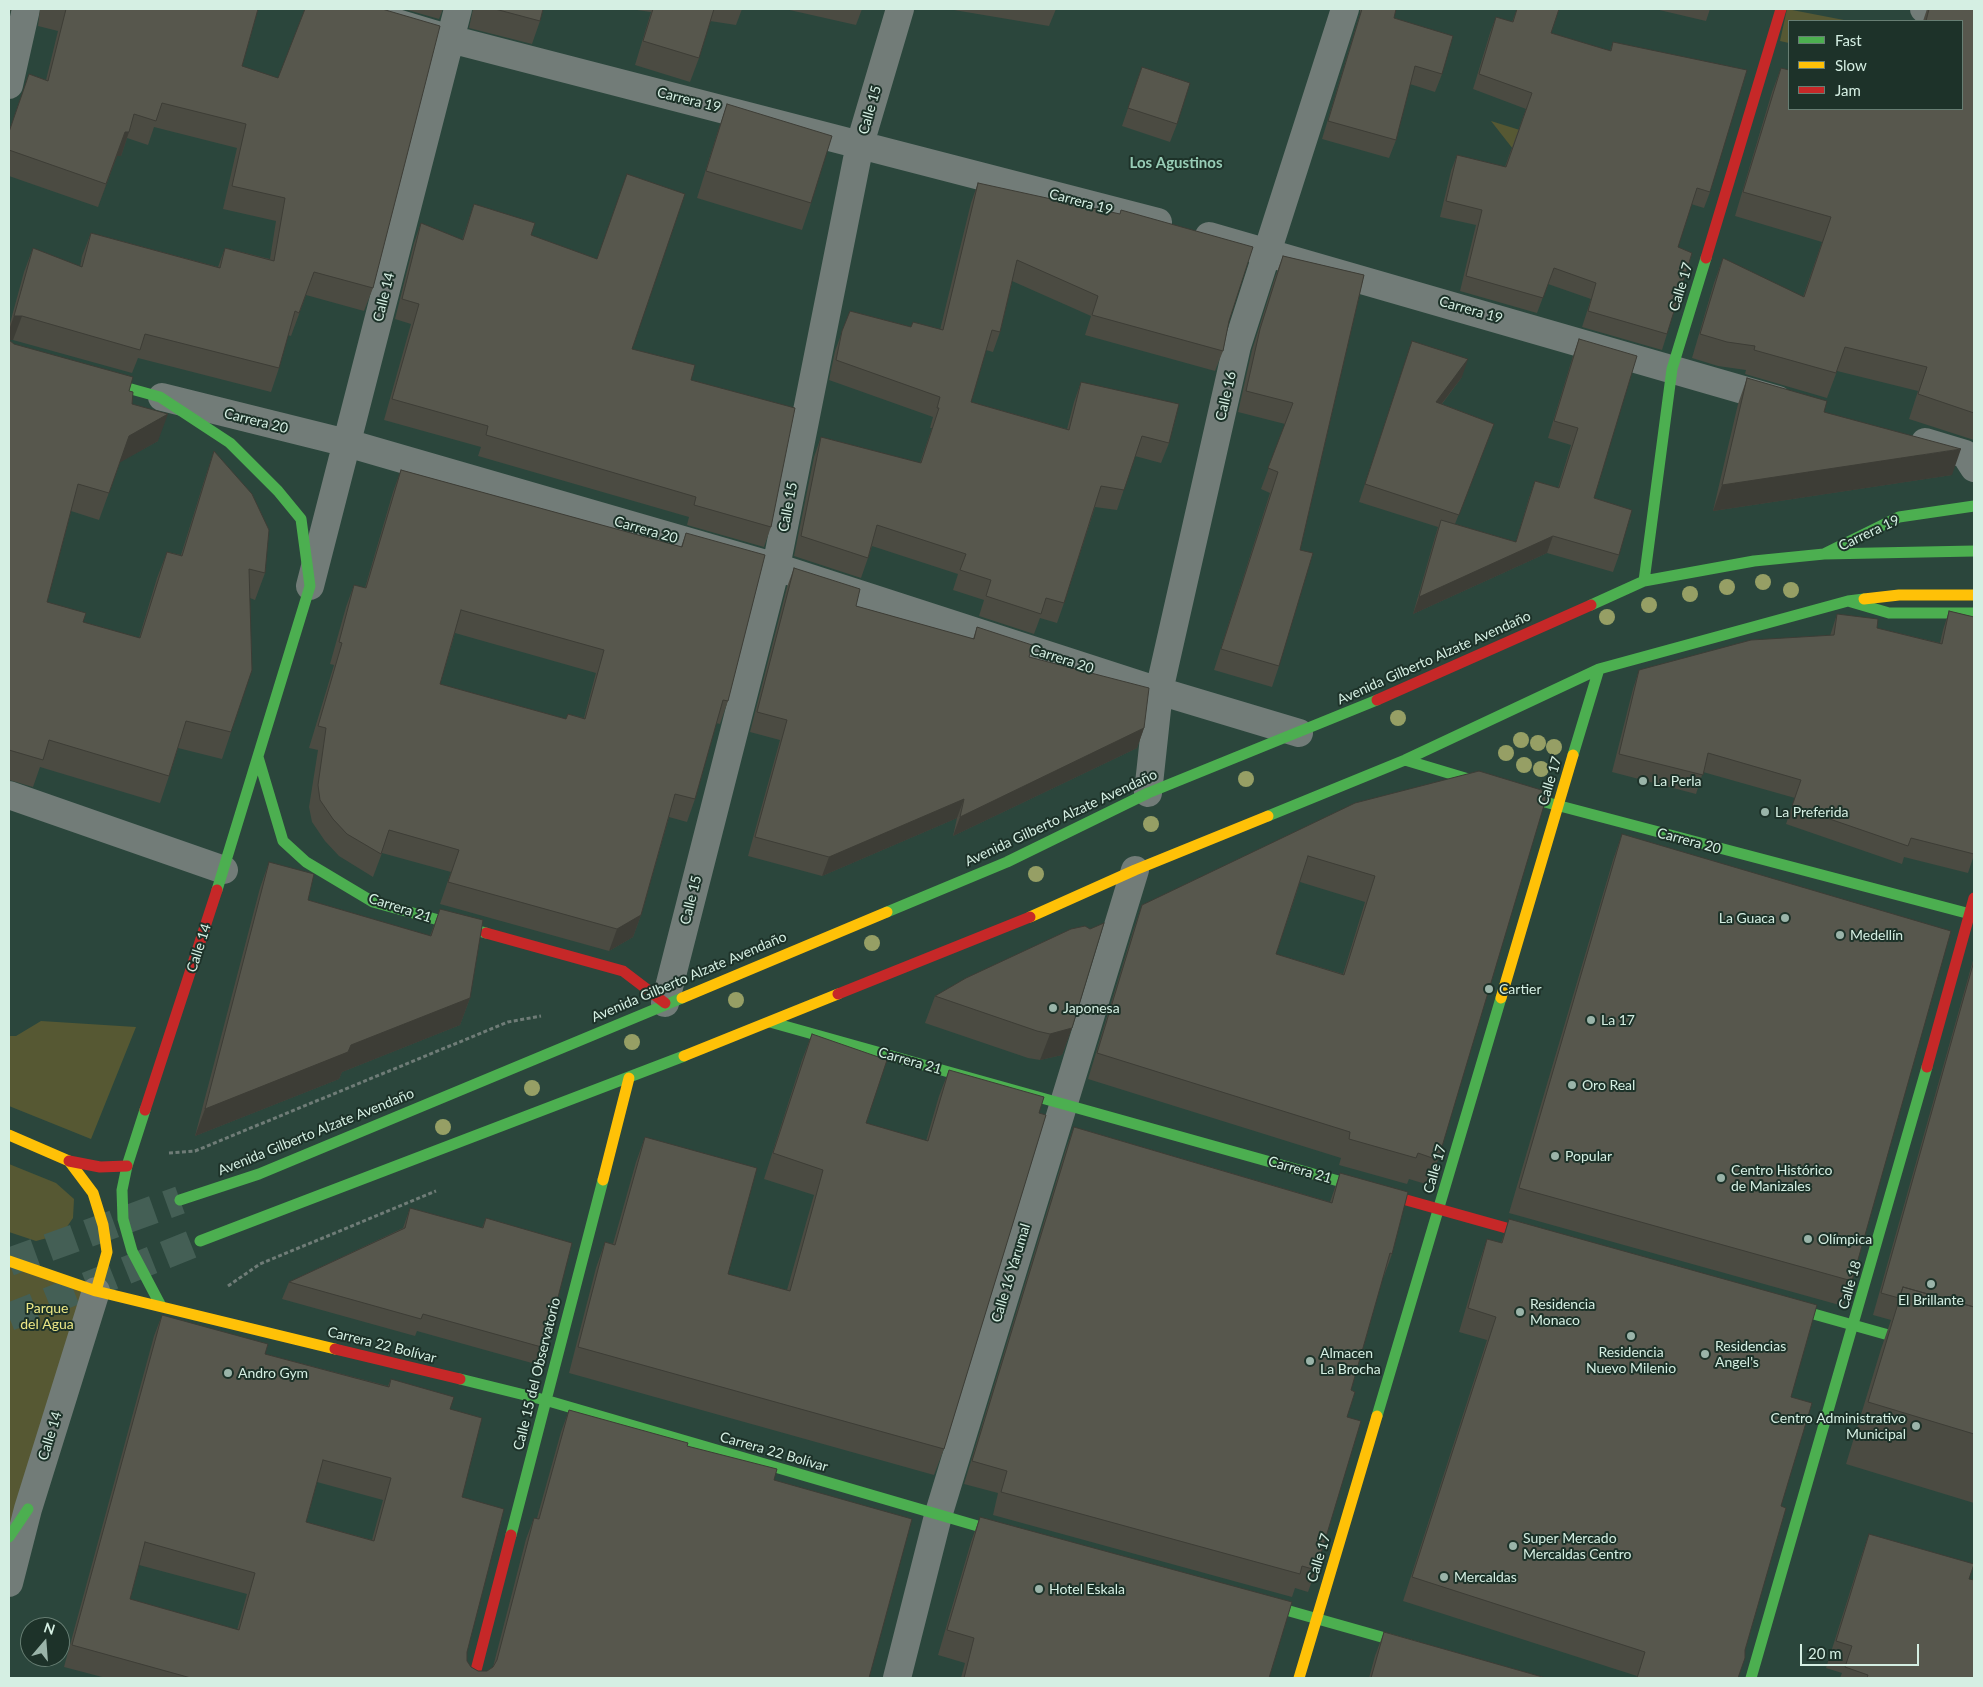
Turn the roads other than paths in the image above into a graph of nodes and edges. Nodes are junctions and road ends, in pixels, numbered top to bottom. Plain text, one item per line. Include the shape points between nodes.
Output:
1 (26, 9) edge
2 (350, 9) edge
3 (458, 9) edge
4 (900, 9) edge
5 (1345, 9) edge
6 (1781, 9) edge
7 (1924, 9) edge
8 (1974, 22) edge
9 (450, 39) junction
10 (9, 85) edge
11 (860, 144) junction
12 (1266, 250) junction
13 (1672, 369) junction
14 (85, 376) edge
15 (160, 397) junction
16 (1804, 408) edge
17 (1899, 435) edge
18 (347, 443) junction
19 (1974, 468) edge
20 (278, 491) joint
21 (1974, 506) edge
22 (1974, 551) edge
23 (1824, 554) junction
24 (776, 567) junction
25 (1644, 581) junction
26 (310, 586) junction
27 (1974, 595) edge
28 (1848, 601) junction
29 (1974, 613) edge
30 (1599, 669) junction
31 (1159, 691) junction
32 (1300, 733) junction
33 (258, 757) junction
34 (1405, 760) junction
35 (1148, 792) junction
36 (1510, 792) edge
37 (9, 795) edge
38 (1529, 798) edge
39 (1558, 806) junction
40 (224, 870) junction
41 (1135, 870) junction
42 (1974, 898) edge
43 (1972, 915) edge
44 (665, 1002) junction
45 (770, 1022) junction
46 (629, 1078) junction
47 (1062, 1103) junction
48 (9, 1135) edge
49 (69, 1161) junction
50 (129, 1162) junction
51 (180, 1200) tunnel mouth
52 (1439, 1209) junction
53 (200, 1241) tunnel mouth
54 (1552, 1241) edge
55 (9, 1261) edge
56 (96, 1291) junction
57 (1769, 1302) edge
58 (161, 1306) junction
59 (1854, 1326) junction
60 (1974, 1359) edge
61 (546, 1400) junction
62 (28, 1509) junction
63 (938, 1516) junction
64 (9, 1537) edge
65 (1023, 1539) edge
66 (9, 1583) edge
67 (1241, 1598) edge
68 (1317, 1618) junction
69 (1428, 1650) edge
70 (474, 1678) edge
71 (897, 1678) edge
72 (1299, 1678) edge
73 (1751, 1678) edge

1 - 10 street
2 - 9 street, Carrera 19
3 - 9 street, Calle 14
4 - 11 street, Calle 15
5 - 12 street, Calle 16
6 - 13 main road, Calle 17
7 - 8 street
9 - 11 street, Carrera 19
9 - 18 street, Calle 14
11 - 12 street, Carrera 19
11 - 24 street, Calle 15
12 - 13 street, Carrera 19
12 - 31 street, Calle 16 via 1237,346
13 - 16 street, Carrera 19
13 - 25 main road, Calle 17
14 - 15 main road, Carrera 20
15 - 18 street, Carrera 20
15 - 20 main road, Carrera 20 via 230,443
17 - 19 street via 1965,454
18 - 24 street, Carrera 20
18 - 26 street, Calle 14
20 - 26 main road, Calle 14 via 301,519
21 - 23 main road, Carrera 19 via 1899,517
22 - 23 main road, Avenida Gilberto Alzate Avendaño
23 - 25 main road, Avenida Gilberto Alzate Avendaño via 1754,561
24 - 31 street, Carrera 20
24 - 44 street, Calle 15
25 - 32 main road, Avenida Gilberto Alzate Avendaño via 1474,659
26 - 33 main road, Calle 14
27 - 28 main road via 1899,595
28 - 29 main road via 1889,613
28 - 30 main road
30 - 34 main road
30 - 39 main road, Calle 17
31 - 32 street, Carrera 20
31 - 35 street, Calle 16
32 - 35 main road, Avenida Gilberto Alzate Avendaño
33 - 40 main road, Calle 14
33 - 44 main road, Carrera 21 via 282,841 306,862 372,902 624,971
34 - 36 main road
34 - 41 main road
35 - 44 main road, Avenida Gilberto Alzate Avendaño via 1007,862
37 - 40 street
38 - 39 main road, Carrera 20
39 - 43 main road, Carrera 20
39 - 52 main road, Calle 17
40 - 50 main road, Calle 14
41 - 45 main road via 1027,918
41 - 47 street, Calle 16 Yarumal
42 - 43 main road, Calle 18
43 - 59 main road, Calle 18
44 - 51 main road, Avenida Gilberto Alzate Avendaño via 259,1174
45 - 46 main road
45 - 47 main road, Carrera 21
46 - 53 main road
46 - 61 main road, Calle 15 del Observatorio
47 - 52 main road, Carrera 21
47 - 63 street, Calle 16 Yarumal
48 - 49 main road
49 - 50 main road via 100,1167
49 - 56 main road via 93,1193 103,1225 108,1252
50 - 58 main road, Calle 14 via 122,1190 123,1219 132,1250
52 - 54 main road, Carrera 21
52 - 68 main road, Calle 17
55 - 56 main road, Carrera 22 Bolívar
56 - 58 main road, Carrera 22 Bolívar
56 - 62 street, Calle 14
57 - 59 main road
58 - 61 main road, Carrera 22 Bolívar
59 - 60 main road
59 - 73 main road, Calle 18
61 - 63 main road, Carrera 22 Bolívar
61 - 70 main road, Calle 15 del Observatorio
62 - 64 main road
62 - 66 street, Calle 14
63 - 65 main road, Carrera 22 Bolívar
63 - 71 street, Calle 16 Yarumal
67 - 68 main road
68 - 69 main road
68 - 72 main road, Calle 17

